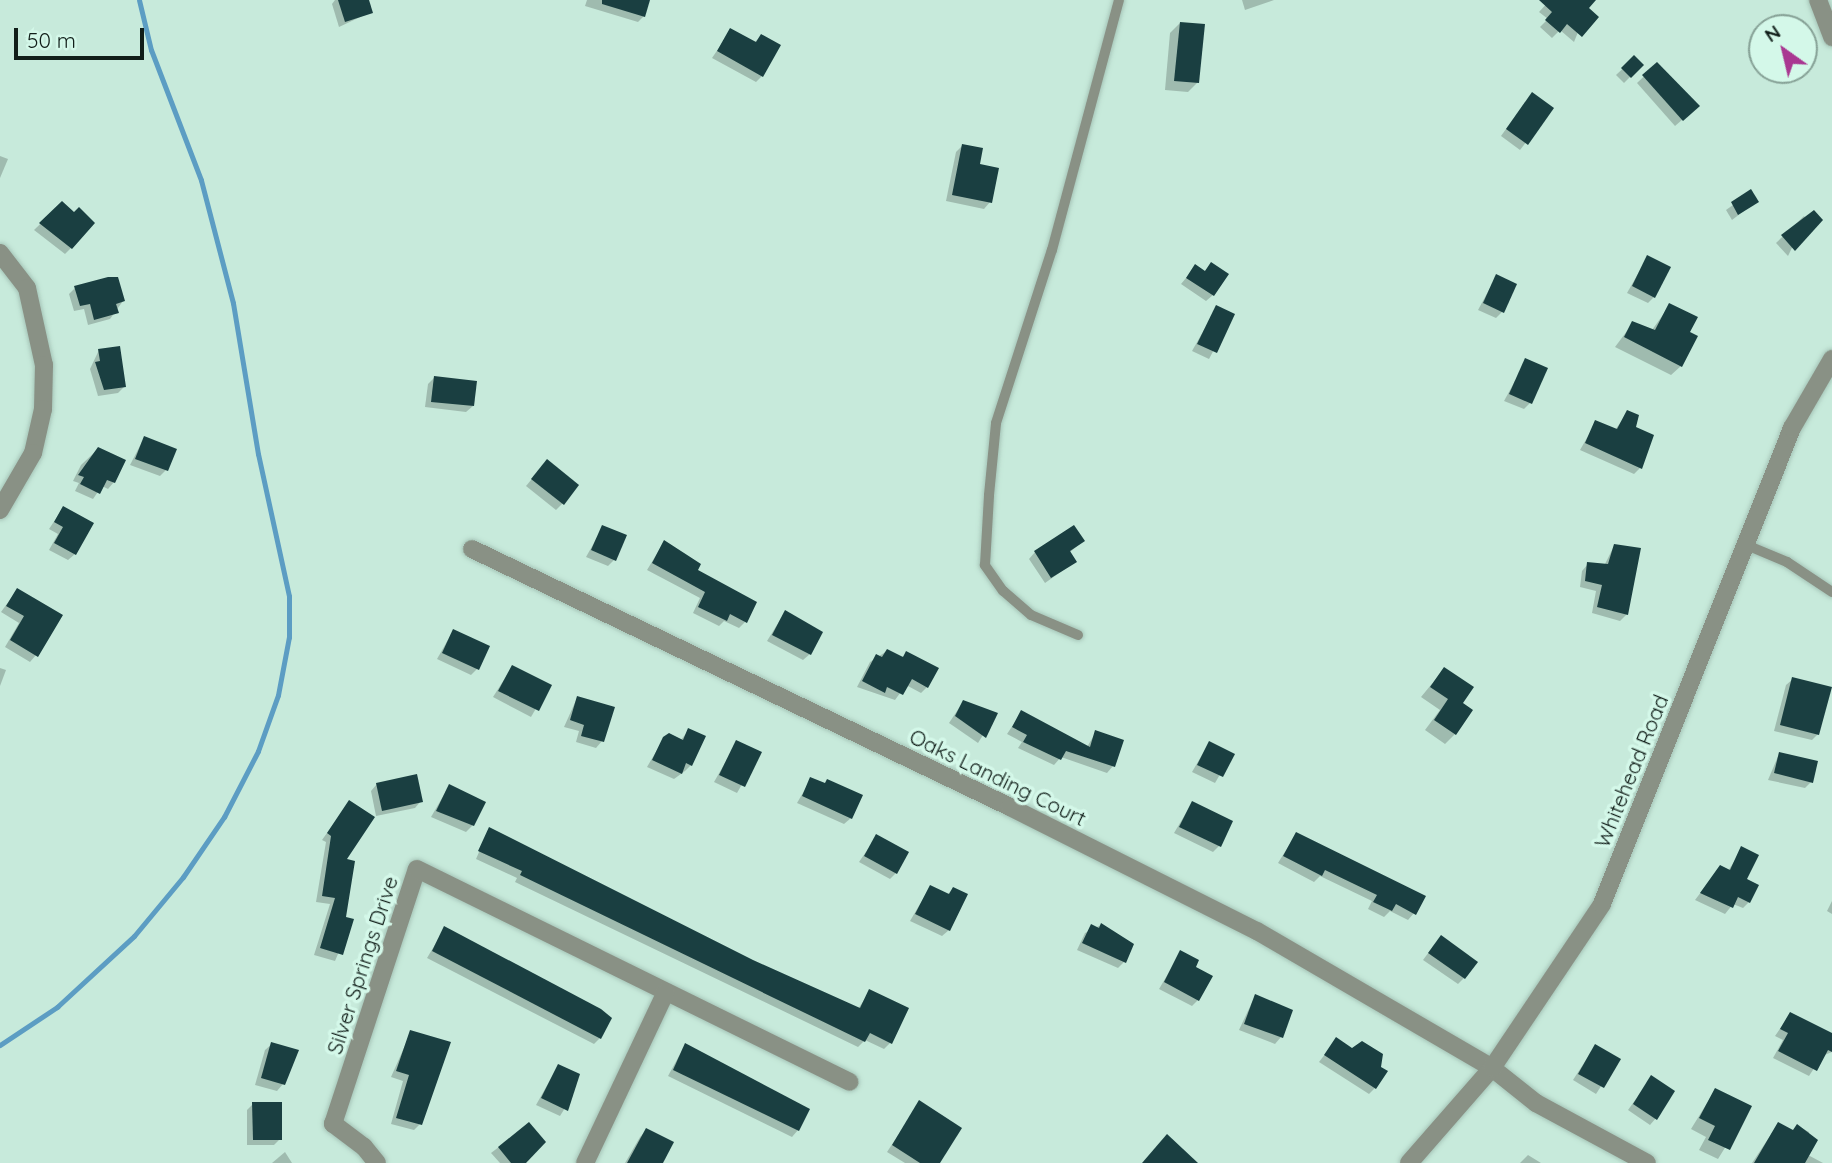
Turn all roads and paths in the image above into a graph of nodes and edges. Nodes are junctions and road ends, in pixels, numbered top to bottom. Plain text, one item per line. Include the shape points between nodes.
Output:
1 (1119, 0) edge
2 (1818, 0) edge
3 (1832, 37) edge
4 (0, 253) edge
5 (1832, 359) edge
6 (0, 510) edge
7 (1744, 544) junction
8 (472, 549) dead end
9 (1832, 592) edge
10 (1079, 635) dead end
11 (666, 992) junction
12 (1492, 1068) junction
13 (849, 1082) dead end
14 (1607, 1154) edge
15 (377, 1163) edge
16 (585, 1163) edge
17 (1409, 1163) edge
18 (1647, 1163) edge

1 - 10 lane via 1052,250 996,423 989,495 985,565 1003,591 1031,615
2 - 3 street
4 - 6 street via 27,288 44,365 43,409 33,453
5 - 7 street, Whitehead Road via 1791,428
7 - 9 lane via 1787,562
7 - 12 street, Whitehead Road via 1602,904
8 - 12 street, Oaks Landing Court via 1257,931
11 - 13 street, Silver Springs Drive
11 - 15 street, Silver Springs Drive via 417,869 333,1124
11 - 16 street
12 - 14 street, Oaks Landing Court
12 - 17 street, Whitehead Road
14 - 18 street, Oaks Landing Court

